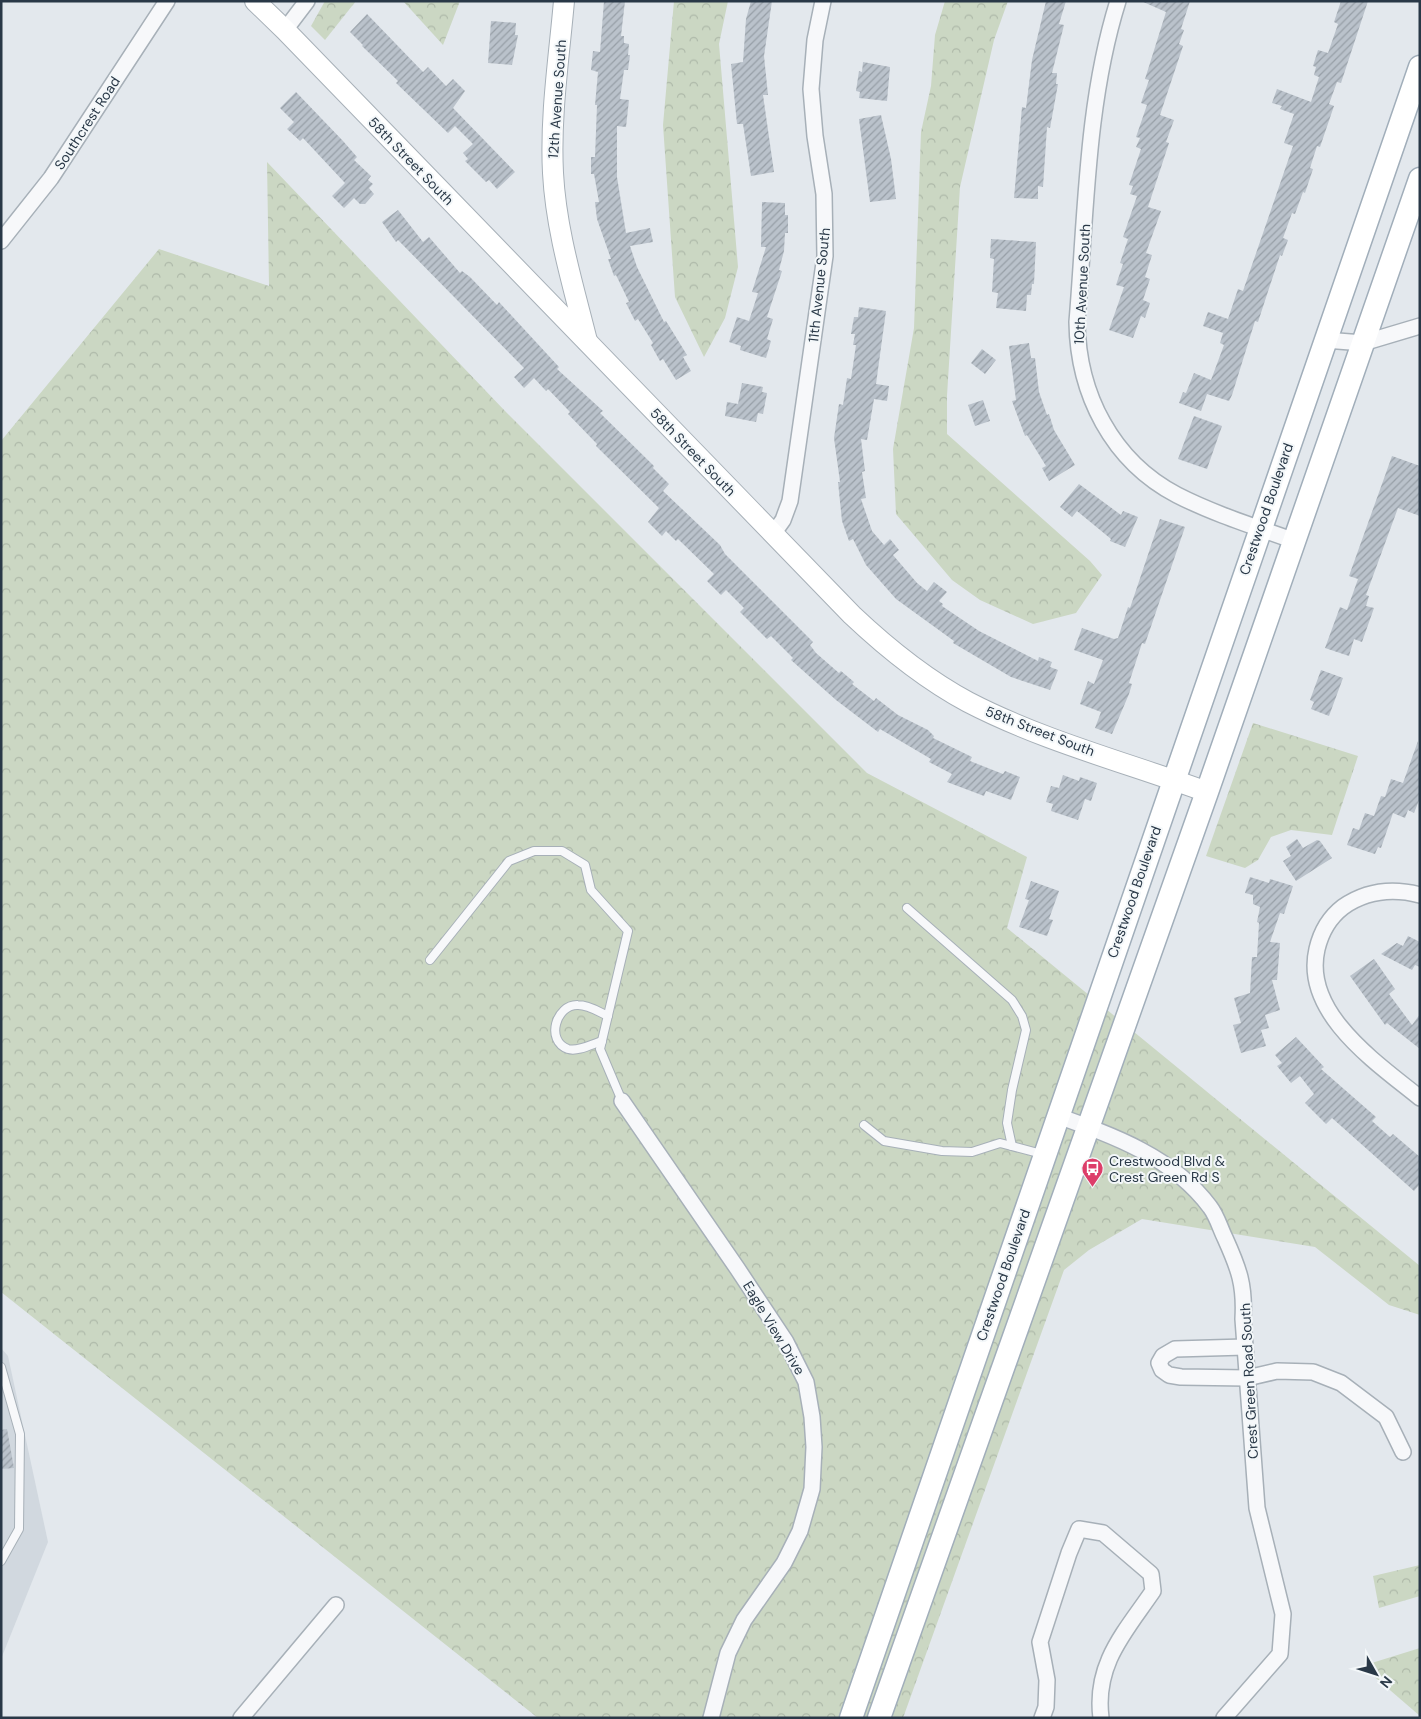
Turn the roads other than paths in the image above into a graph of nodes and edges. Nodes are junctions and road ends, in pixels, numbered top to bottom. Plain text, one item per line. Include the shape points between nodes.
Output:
1 (167, 1) edge
2 (255, 1) edge
3 (307, 1) edge
4 (564, 1) edge
5 (823, 1) edge
6 (1118, 1) edge
7 (285, 30) junction
8 (1420, 67) edge
9 (1420, 179) edge
10 (1, 241) edge
11 (1420, 326) edge
12 (1325, 340) junction
13 (587, 343) junction
14 (1362, 343) junction
15 (1260, 529) junction
16 (773, 534) junction
17 (1295, 541) junction
18 (1173, 780) junction
19 (1207, 792) junction
20 (1420, 895) edge
21 (907, 908) dead end
22 (430, 960) dead end
23 (608, 1016) junction
24 (602, 1041) junction
25 (1420, 1098) edge
26 (622, 1101) joint
27 (1058, 1116) junction
28 (864, 1125) dead end
29 (1089, 1127) junction
30 (1012, 1146) junction
31 (1044, 1155) junction
32 (1245, 1347) junction
33 (1, 1367) edge
34 (1247, 1378) junction
35 (1403, 1452) dead end
36 (1, 1562) edge
37 (336, 1605) dead end
38 (241, 1718) edge
39 (711, 1718) edge
40 (851, 1718) edge
41 (879, 1718) edge
42 (1042, 1718) edge
43 (1102, 1718) edge
44 (1224, 1718) edge

1 - 10 street, Southcrest Road via 51,178
2 - 7 street, 58th Street South
3 - 7 street
4 - 13 street, 12th Avenue South via 552,172 562,240
5 - 16 street, 11th Avenue South via 815,40 811,89 824,194 825,256 790,500 783,520
6 - 15 street, 10th Avenue South via 1095,111 1077,322 1084,379 1106,430 1144,473 1176,495
7 - 13 street, 58th Street South
8 - 12 main road, Crestwood Boulevard
9 - 14 main road
11 - 14 street
12 - 14 street
12 - 15 main road, Crestwood Boulevard
13 - 16 street, 58th Street South
14 - 17 main road
15 - 17 street, 10th Avenue South
15 - 18 main road, Crestwood Boulevard
16 - 18 street, 58th Street South via 872,634 940,685 1025,728
17 - 19 main road
18 - 19 street, 58th Street South
18 - 27 main road, Crestwood Boulevard
19 - 29 main road
20 - 25 street via 1386,891 1350,903 1323,931 1315,968 1322,994 1344,1032
21 - 30 lane via 1012,1000 1022,1016 1026,1030 1007,1123
22 - 23 lane via 509,861 534,851 562,851 585,865 591,890 628,931
23 - 24 lane
23 - 24 lane via 579,1004 567,1006 555,1024 561,1045 569,1049
24 - 26 lane via 600,1049
26 - 39 street, Eagle View Drive via 786,1342 806,1382 812,1417 812,1489 800,1531 784,1563 744,1620 728,1653
27 - 29 street, Crest Green Road South
27 - 31 main road, Crestwood Boulevard
28 - 30 lane via 884,1140 942,1151 972,1152 1000,1143
29 - 32 street, Crest Green Road South via 1127,1142 1166,1164 1211,1208 1235,1260 1244,1292
29 - 41 main road
30 - 31 lane
31 - 40 main road, Crestwood Boulevard
32 - 34 street, Crest Green Road South
32 - 34 street via 1174,1349 1159,1363 1169,1375
33 - 36 lane via 20,1434 20,1529
34 - 35 street via 1277,1371 1313,1372 1341,1383 1386,1417
34 - 44 street, Crest Green Road South via 1257,1508 1283,1614 1280,1654
37 - 38 street
42 - 43 street via 1048,1680 1040,1642 1079,1529 1103,1533 1151,1574 1154,1591 1117,1643 1110,1660 1099,1697

